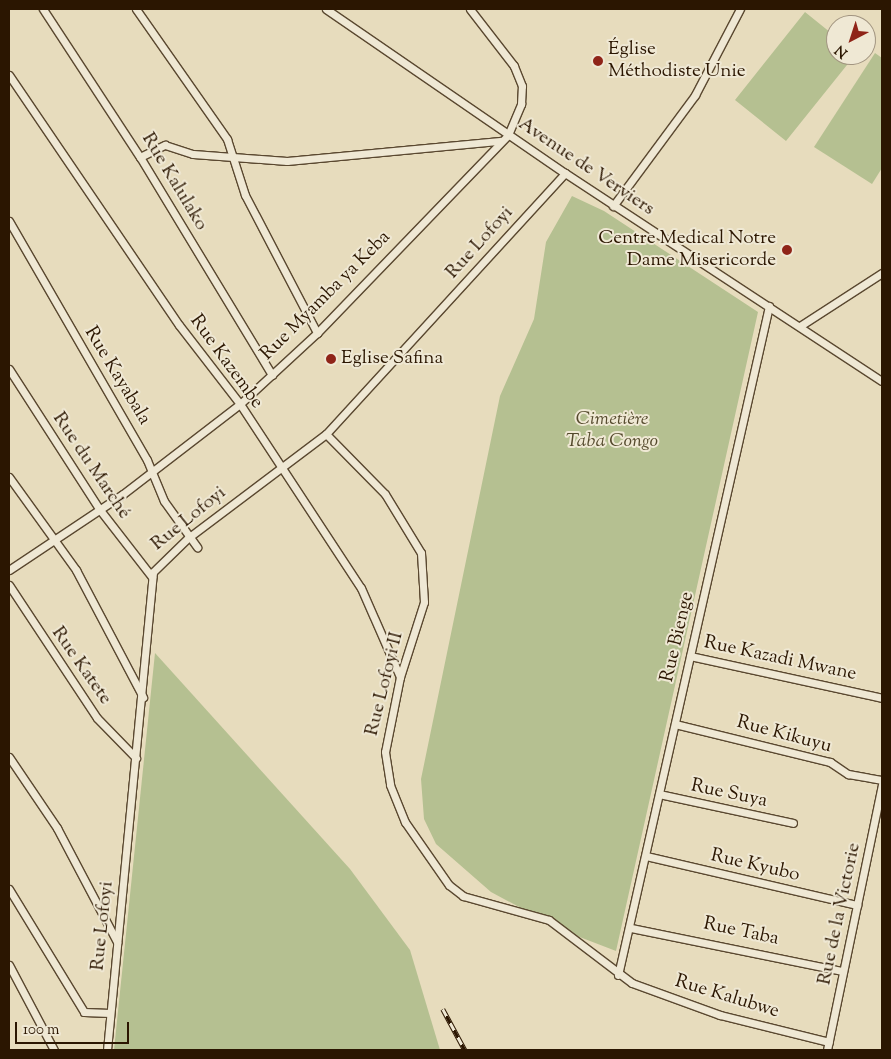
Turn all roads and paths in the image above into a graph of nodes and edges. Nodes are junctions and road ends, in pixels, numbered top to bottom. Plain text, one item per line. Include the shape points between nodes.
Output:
1 (44, 9) edge
2 (136, 9) edge
3 (326, 9) edge
4 (470, 9) edge
5 (740, 9) edge
6 (9, 75) edge
7 (508, 135) junction
8 (500, 141) junction
9 (234, 155) junction
10 (140, 157) junction
11 (565, 173) junction
12 (613, 206) junction
13 (9, 221) edge
14 (882, 273) edge
15 (769, 306) junction
16 (800, 326) junction
17 (317, 333) junction
18 (9, 368) edge
19 (272, 375) junction
20 (882, 381) edge
21 (240, 404) junction
22 (326, 434) junction
23 (279, 469) junction
24 (150, 474) junction
25 (9, 477) edge
26 (100, 510) junction
27 (188, 538) junction
28 (57, 539) junction
29 (196, 547) dead end
30 (9, 570) edge
31 (152, 576) junction
32 (9, 585) edge
33 (690, 656) junction
34 (400, 677) junction
35 (143, 698) junction
36 (882, 698) edge
37 (675, 724) junction
38 (9, 757) edge
39 (136, 758) junction
40 (882, 782) edge
41 (659, 794) junction
42 (793, 823) dead end
43 (646, 856) junction
44 (9, 889) edge
45 (857, 905) junction
46 (631, 928) junction
47 (118, 943) junction
48 (9, 965) edge
49 (843, 971) junction
50 (618, 975) junction
51 (110, 1013) junction
52 (829, 1042) junction
53 (54, 1050) edge
54 (107, 1050) edge
55 (827, 1050) edge

1 - 10 street, Rue Kalulako
2 - 9 street
3 - 7 street, Avenue de Verviers
4 - 7 street via 514,66 522,86 521,104
5 - 12 street via 695,95
6 - 21 street, Rue Kazembe via 179,325
7 - 8 street, Rue Myamba ya Keba
7 - 11 street, Avenue de Verviers
8 - 9 street via 301,161
8 - 17 street, Rue Myamba ya Keba
9 - 10 street via 193,154 165,145
9 - 17 street via 245,195
10 - 19 street, Rue Kalulako
11 - 12 street, Avenue de Verviers
11 - 22 street, Rue Lofoyi
12 - 15 street, Avenue de Verviers
13 - 24 street, Rue Kayabala via 147,460
14 - 16 street
15 - 16 street, Avenue de Verviers
15 - 33 street, Rue Bienge
16 - 20 street, Avenue de Verviers
17 - 19 street, Rue Myamba ya Keba
18 - 26 street, Rue du Marché
19 - 21 street, Rue Myamba ya Keba
21 - 23 street, Rue Kazembe
21 - 24 street, Rue Myamba ya Keba
22 - 23 street, Rue Lofoyi
22 - 34 street, Rue Lofoyi II via 385,494 419,546 424,602
23 - 27 street, Rue Lofoyi
23 - 34 street, Rue Kazembe via 361,588
24 - 26 street, Rue Myamba ya Keba
24 - 27 street, Rue Kayabala
25 - 28 street
26 - 28 street, Rue Myamba ya Keba
26 - 31 street, Rue du Marché
27 - 29 street, Rue Kayabala
27 - 31 street, Rue Lofoyi via 161,562
28 - 30 street, Rue Myamba ya Keba
28 - 35 street
31 - 35 street, Rue Lofoyi
32 - 39 street, Rue Katete via 46,648 97,718
33 - 36 street, Rue Kazadi Mwane
33 - 37 street, Rue Bienge
34 - 50 street, Rue Lofoyi II via 385,752 390,785 411,835 459,894 550,920
35 - 39 street, Rue Lofoyi
37 - 40 street, Rue Kikuyu via 830,762 848,774
37 - 41 street, Rue Bienge
38 - 47 street via 57,828
39 - 47 street, Rue Lofoyi
40 - 45 street, Rue de la Victorie
41 - 42 street, Rue Suya
41 - 43 street, Rue Bienge
43 - 45 street, Rue Kyubo
43 - 46 street, Rue Bienge
44 - 51 street via 84,1012
45 - 49 street, Rue de la Victorie
46 - 49 street, Rue Taba
46 - 50 street, Rue Bienge
47 - 51 street, Rue Lofoyi
48 - 53 street
49 - 52 street, Rue de la Victorie
50 - 52 street, Rue Kalubwe via 713,1012
51 - 54 street, Rue Lofoyi
52 - 55 street, Rue de la Victorie

